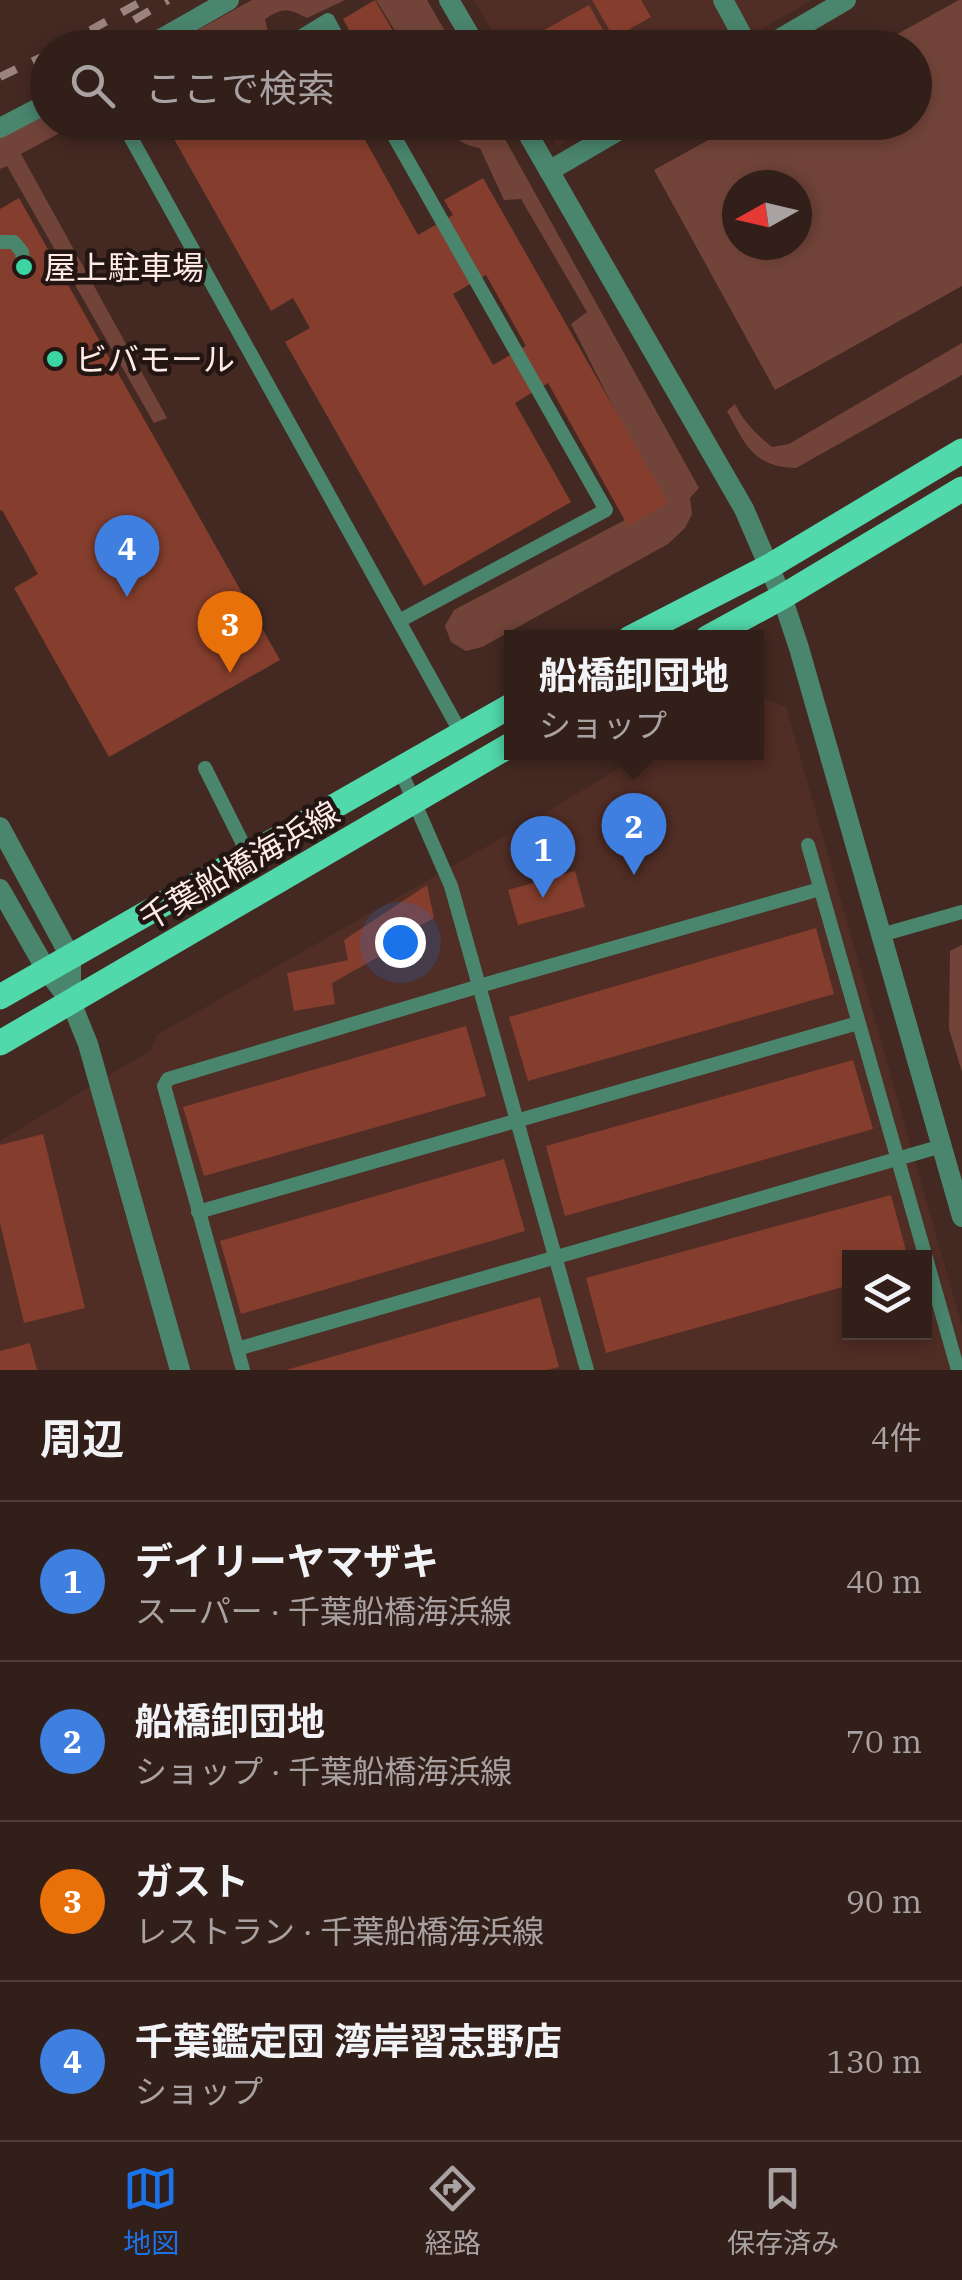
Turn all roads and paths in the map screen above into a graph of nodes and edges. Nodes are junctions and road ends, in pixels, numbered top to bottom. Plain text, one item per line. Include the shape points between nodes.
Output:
1 (229, 0) edge
2 (449, 0) edge
3 (722, 0) edge
4 (846, 0) edge
5 (176, 30) edge
6 (312, 30) edge
7 (334, 30) edge
8 (466, 30) edge
9 (738, 30) edge
10 (795, 30) edge
11 (30, 112) edge
12 (0, 128) edge
13 (132, 140) edge
14 (396, 140) edge
15 (532, 140) edge
16 (602, 140) edge
17 (549, 170) junction
18 (0, 242) edge
19 (24, 267) dead end
20 (962, 452) edge
21 (962, 490) edge
22 (770, 566) junction
23 (782, 597) junction
24 (399, 621) junction
25 (646, 630) edge
26 (722, 630) edge
27 (504, 709) edge
28 (461, 733) junction
29 (504, 749) edge
30 (205, 768) dead end
31 (399, 768) junction
32 (414, 800) junction
33 (0, 827) edge
34 (808, 844) dead end
35 (249, 856) junction
36 (0, 889) edge
37 (820, 889) junction
38 (962, 912) edge
39 (880, 935) junction
40 (71, 958) junction
41 (47, 971) junction
42 (478, 986) junction
43 (0, 997) edge
44 (72, 1002) junction
45 (858, 1023) junction
46 (0, 1042) edge
47 (517, 1122) junction
48 (942, 1146) junction
49 (898, 1160) junction
50 (198, 1212) junction
51 (962, 1217) edge
52 (554, 1256) junction
53 (236, 1349) junction
54 (180, 1370) edge
55 (242, 1370) edge
56 (586, 1370) edge
57 (958, 1370) edge

1 - 5 street
2 - 8 street
3 - 9 street
4 - 10 street
6 - 7 lane via 328,20
11 - 12 street
13 - 24 lane
14 - 24 lane via 606,510
15 - 17 street
16 - 17 street
17 - 22 street via 744,509
18 - 19 lane via 14,242
20 - 22 main road
21 - 23 main road
22 - 23 street
22 - 25 main road
23 - 26 main road
23 - 39 street
24 - 28 lane
27 - 28 main road, 千葉船橋海浜線
28 - 31 main road, 千葉船橋海浜線
29 - 32 main road, 千葉船橋海浜線
30 - 35 lane
31 - 32 lane
31 - 35 main road, 千葉船橋海浜線
32 - 42 lane via 451,886
32 - 44 main road, 千葉船橋海浜線
33 - 40 street
34 - 37 lane
35 - 40 main road, 千葉船橋海浜線
36 - 41 street
37 - 42 lane
37 - 45 lane
38 - 39 lane
39 - 48 street
40 - 41 main road, 千葉船橋海浜線
40 - 44 street
41 - 43 main road, 千葉船橋海浜線
41 - 44 street
42 - 47 lane
42 - 50 lane via 168,1079 164,1086
44 - 46 main road, 千葉船橋海浜線
44 - 54 street
45 - 47 lane
45 - 49 lane
47 - 50 lane
47 - 52 lane
48 - 49 lane
48 - 51 street
49 - 52 lane
49 - 57 lane
50 - 53 lane
52 - 53 lane
52 - 56 lane
53 - 55 lane

